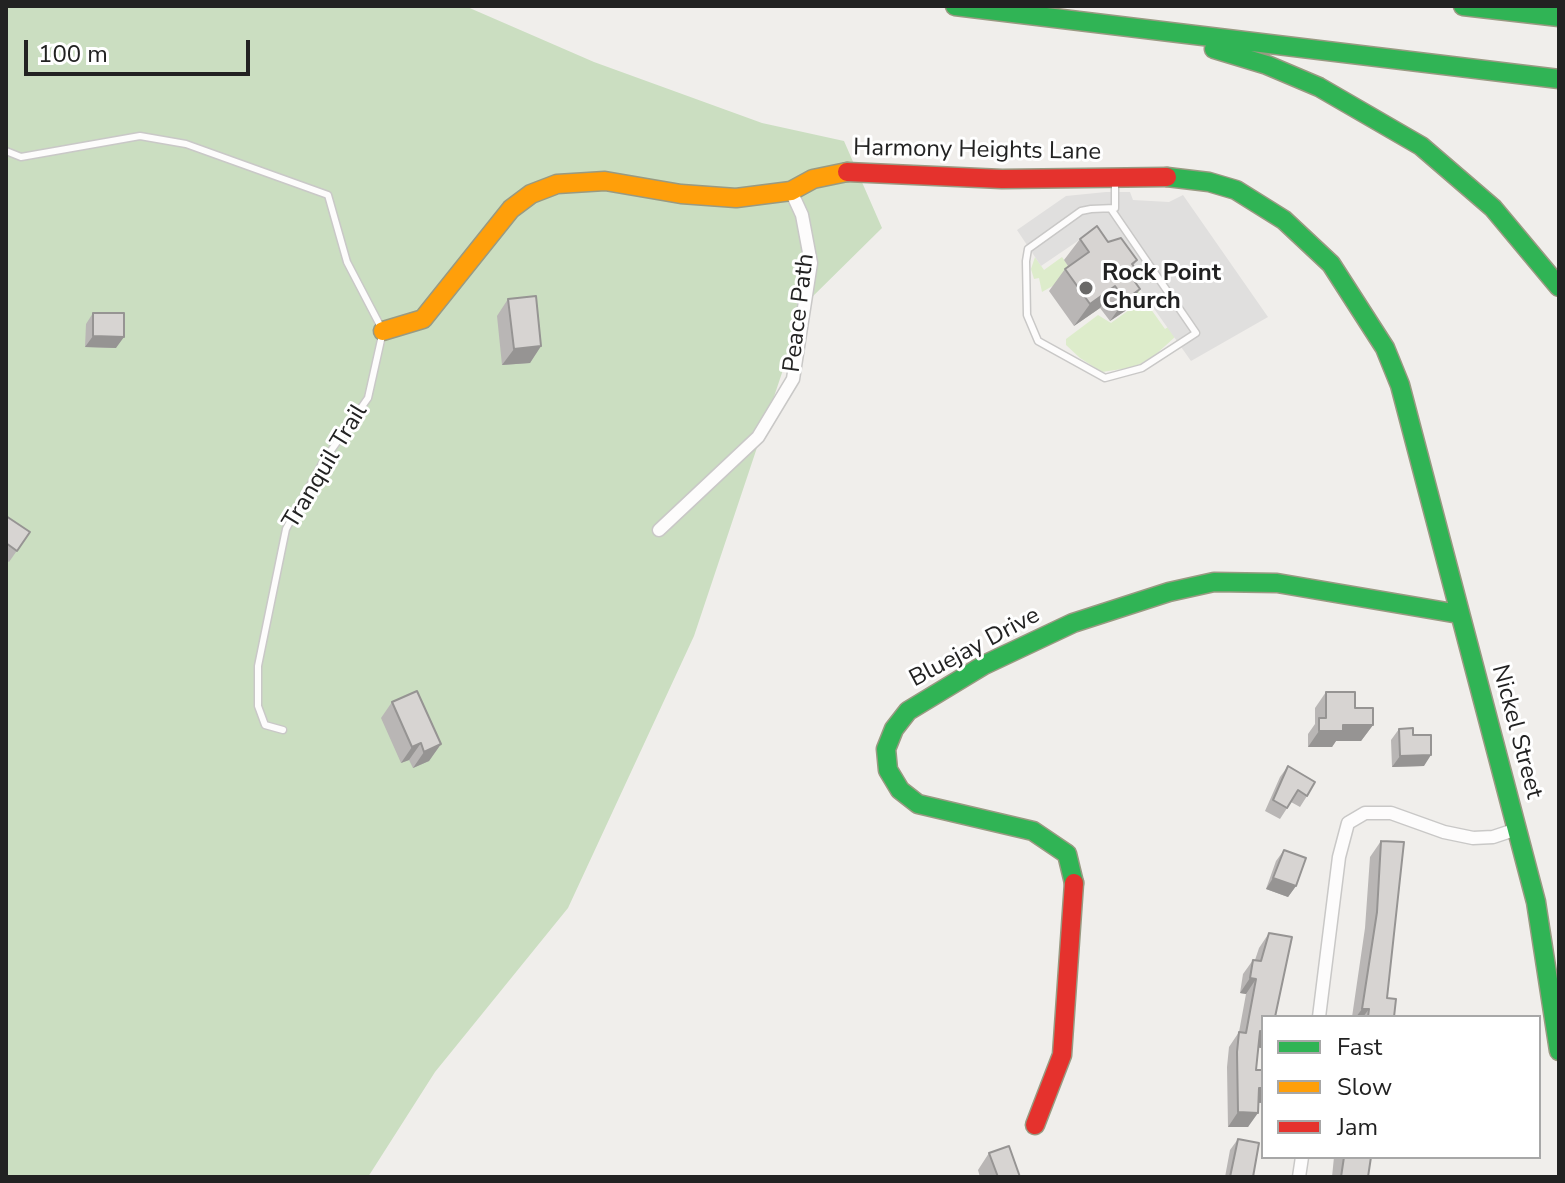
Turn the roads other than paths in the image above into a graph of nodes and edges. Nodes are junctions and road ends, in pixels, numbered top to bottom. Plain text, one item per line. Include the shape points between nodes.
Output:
1 (955, 6) edge
2 (1463, 6) edge
3 (1476, 6) edge
4 (1525, 13) junction
5 (1559, 17) edge
6 (1111, 25) junction
7 (1559, 79) edge
8 (6, 151) edge
9 (1115, 177) junction
10 (791, 191) junction
11 (1111, 209) junction
12 (1559, 287) edge
13 (383, 331) junction
14 (659, 530) dead end
15 (1459, 614) junction
16 (283, 730) dead end
17 (1517, 829) junction
18 (1319, 1015) edge
19 (1559, 1051) edge
20 (1035, 1125) dead end

1 - 6 main road
2 - 4 main road
3 - 4 main road
4 - 5 main road
6 - 7 main road
6 - 12 main road via 1267,65 1373,116 1471,186
8 - 13 lane via 21,157 140,136 186,144 328,195 347,262
9 - 10 main road, Harmony Heights Lane via 1002,179 845,172 813,179
9 - 11 lane
9 - 15 main road, Harmony Heights Lane via 1170,177 1236,190 1284,220 1331,264 1385,348 1400,385
10 - 13 main road, Harmony Heights Lane via 712,198 605,181 557,184 511,209 423,319
10 - 14 street, Peace Path via 802,215 811,263 793,379 758,437
11 - 11 lane via 1081,211 1028,249 1026,261 1027,315 1038,341 1105,378 1142,368 1196,333
13 - 16 lane, Tranquil Trail via 368,398 323,462 286,529 258,666 258,706 265,725
15 - 17 main road, Nickel Street
15 - 20 main road, Bluejay Drive via 1277,583 1214,582 1073,623 984,665 908,711 886,749 888,770 900,790 918,804 1033,831 1067,854 1074,874 1062,1055
17 - 18 street via 1473,838 1391,813 1365,813 1348,823
17 - 19 main road, Nickel Street via 1536,902

